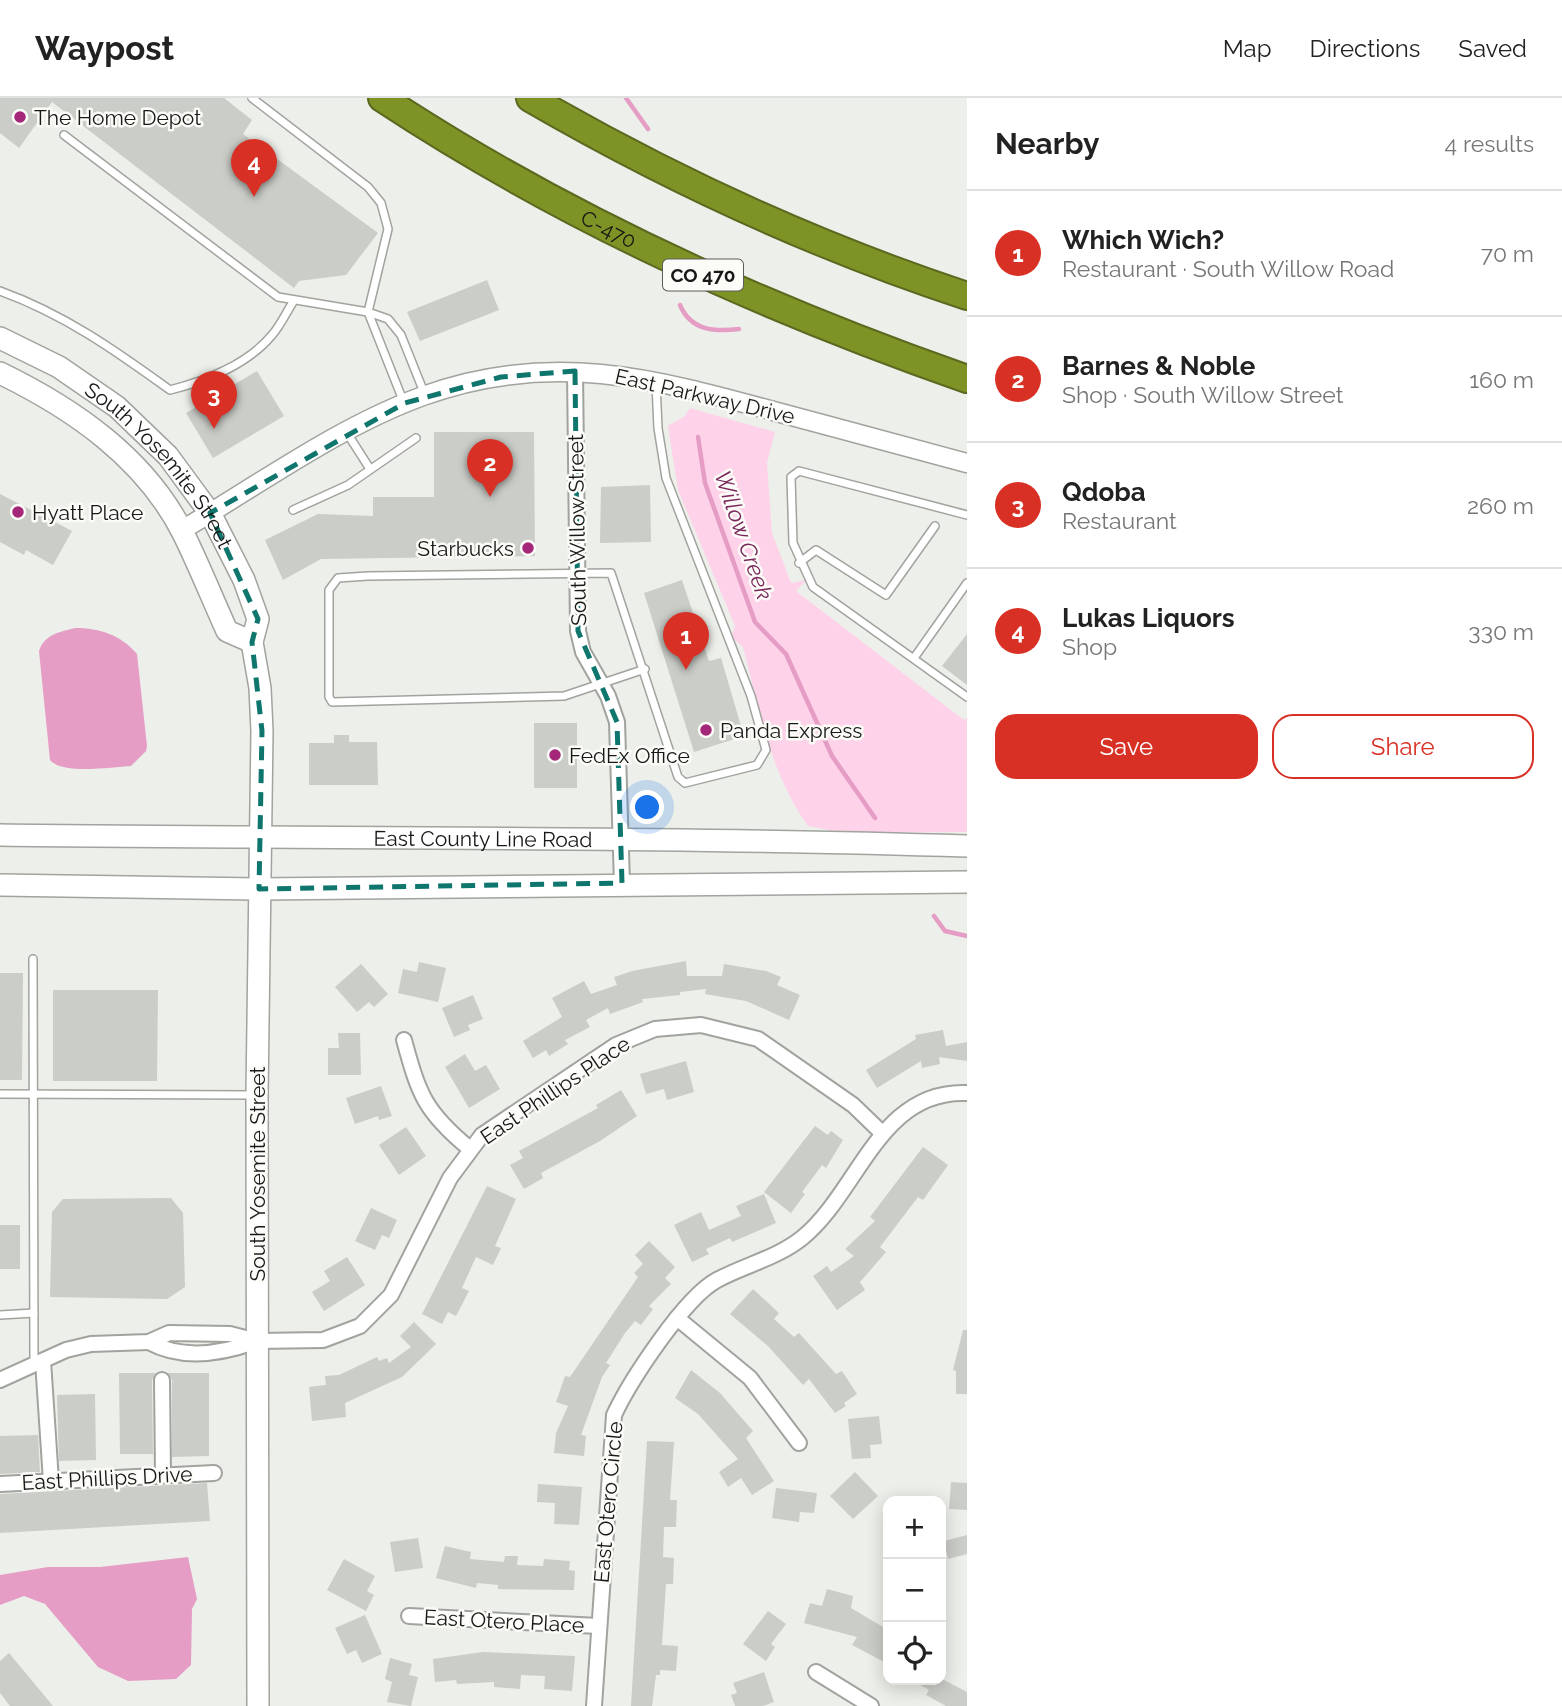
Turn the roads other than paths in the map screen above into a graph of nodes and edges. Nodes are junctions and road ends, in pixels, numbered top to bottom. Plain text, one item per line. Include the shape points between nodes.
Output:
1 (251, 98) edge
2 (382, 98) edge
3 (530, 98) edge
4 (64, 135) dead end
5 (0, 291) edge
6 (967, 296) edge
7 (293, 302) junction
8 (368, 312) junction
9 (0, 338) edge
10 (575, 371) junction
11 (0, 373) edge
12 (967, 379) edge
13 (656, 380) junction
14 (426, 395) junction
15 (405, 403) junction
16 (347, 432) junction
17 (416, 438) dead end
18 (967, 463) edge
19 (370, 469) junction
20 (293, 510) dead end
21 (210, 513) junction
22 (967, 515) edge
23 (935, 526) dead end
24 (182, 530) junction
25 (799, 563) junction
26 (578, 572) junction
27 (967, 583) edge
28 (252, 642) junction
29 (914, 658) junction
30 (645, 669) junction
31 (599, 684) junction
32 (967, 697) edge
33 (0, 835) edge
34 (262, 838) junction
35 (621, 841) junction
36 (967, 846) edge
37 (967, 882) edge
38 (622, 883) junction
39 (0, 885) edge
40 (259, 888) junction
41 (33, 959) dead end
42 (404, 1040) dead end
43 (967, 1093) edge
44 (0, 1094) edge
45 (32, 1094) junction
46 (257, 1095) junction
47 (882, 1133) junction
48 (470, 1149) junction
49 (34, 1313) junction
50 (0, 1315) edge
51 (677, 1318) junction
52 (257, 1340) junction
53 (39, 1363) junction
54 (0, 1380) edge
55 (162, 1380) dead end
56 (799, 1443) dead end
57 (214, 1473) dead end
58 (163, 1475) junction
59 (51, 1481) junction
60 (0, 1484) edge
61 (409, 1616) dead end
62 (598, 1626) junction
63 (816, 1672) dead end
64 (258, 1706) edge
65 (594, 1706) edge
66 (871, 1706) edge

1 - 8 lane via 368,187 381,203 388,229
2 - 12 highway, C-470 / CO 470 via 497,169 678,263 854,339
3 - 6 highway via 724,198
4 - 7 lane via 278,297
5 - 7 lane via 95,336 170,390 202,382 259,349
7 - 8 lane
8 - 14 lane via 394,325
8 - 15 lane
9 - 21 main road, South Yosemite Street via 60,367 117,407 168,456
10 - 13 street, East Parkway Drive
10 - 14 street, East Parkway Drive via 501,377
10 - 26 street, South Willow Street
11 - 24 main road, South Yosemite Street via 55,402 96,431 143,475
13 - 18 street, East Parkway Drive
13 - 30 lane via 666,478 751,696 765,750 761,762 681,781
14 - 15 street, East Parkway Drive
15 - 16 street, East Parkway Drive
16 - 19 lane
16 - 21 street, East Parkway Drive
17 - 19 lane
19 - 20 lane via 348,485
21 - 24 street, East Parkway Drive
21 - 28 main road, South Yosemite Street via 254,605 258,620
22 - 25 lane via 794,472 793,543
23 - 25 lane via 886,596 816,550
24 - 28 main road, South Yosemite Street via 227,631
25 - 29 lane via 813,587
26 - 30 lane via 611,573
26 - 31 street, South Willow Street via 580,643
26 - 31 lane via 338,578 329,590 328,697 342,703 564,695
27 - 29 lane
28 - 34 main road, South Yosemite Street via 262,731
29 - 32 lane
30 - 31 lane
31 - 35 street, South Willow Street via 617,722
33 - 34 main road, East County Line Road
34 - 35 main road, East County Line Road
34 - 40 main road, South Yosemite Street
35 - 36 main road, East County Line Road
35 - 38 street, South Willow Street
37 - 38 main road, East County Line Road
38 - 40 main road, East County Line Road
39 - 40 main road, East County Line Road
40 - 46 main road, South Yosemite Street
41 - 45 lane
42 - 48 street via 425,1104 444,1128
43 - 47 street, East Otero Circle via 926,1100
44 - 45 lane
45 - 46 lane
45 - 49 lane
46 - 52 main road, South Yosemite Street
47 - 48 street, East Phillips Place via 853,1105 758,1040 712,1027 677,1025 616,1045 493,1127
47 - 51 street, East Otero Circle via 826,1215 802,1238 714,1281
48 - 52 street, East Phillips Place via 450,1178 391,1296 378,1311 360,1326 323,1340
49 - 50 lane
49 - 53 lane
51 - 56 street via 750,1378
51 - 62 street, East Otero Circle via 627,1388 614,1415
52 - 53 street, East Phillips Place via 230,1334 169,1333 149,1342 91,1344
52 - 64 main road, South Yosemite Street
53 - 54 street, East Phillips Place
53 - 59 street
55 - 58 street
57 - 58 street, East Phillips Drive
58 - 59 street, East Phillips Drive
59 - 60 street, East Phillips Drive
61 - 62 street, East Otero Place
62 - 65 street, East Otero Circle
63 - 66 street

